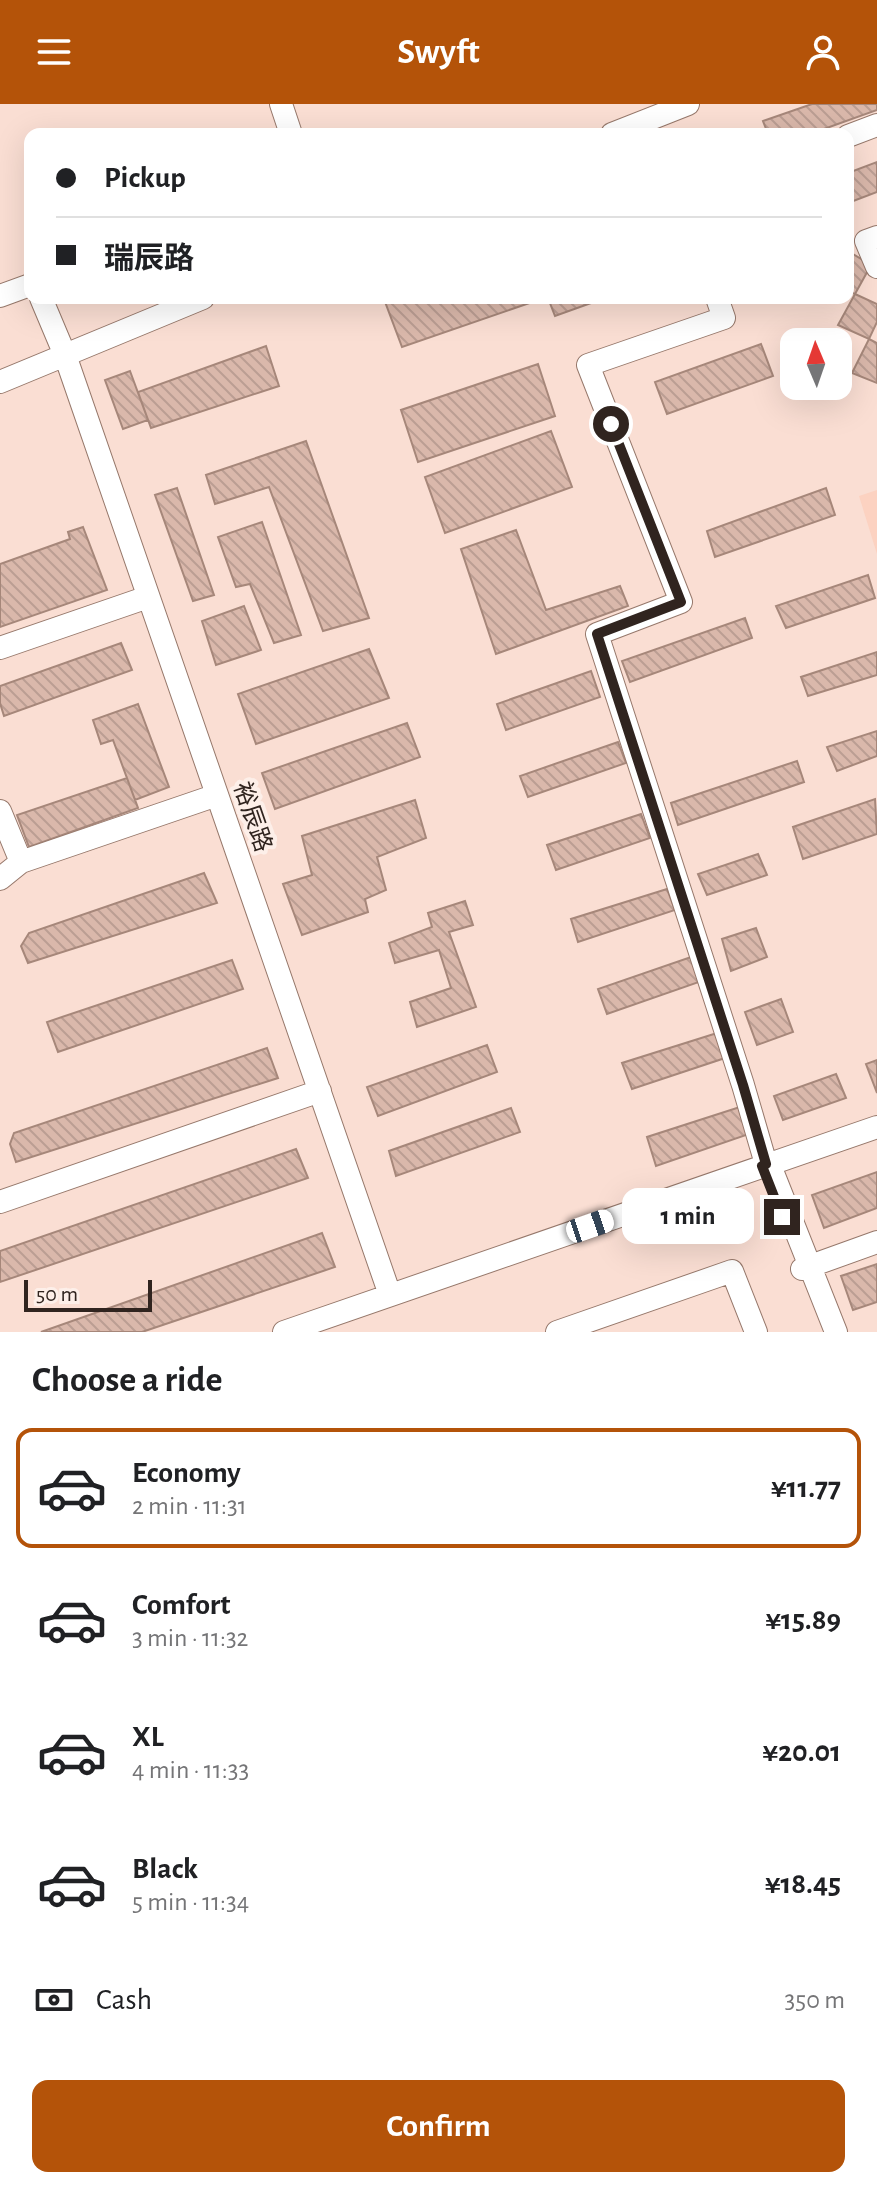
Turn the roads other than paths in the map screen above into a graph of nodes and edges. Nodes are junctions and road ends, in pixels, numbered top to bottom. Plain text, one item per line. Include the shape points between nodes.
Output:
1 (281, 104) edge
2 (688, 104) edge
3 (877, 125) edge
4 (656, 126) edge
5 (289, 128) edge
6 (854, 134) edge
7 (877, 237) edge
8 (877, 267) edge
9 (24, 287) edge
10 (0, 296) edge
11 (44, 304) edge
12 (188, 304) edge
13 (719, 304) edge
14 (65, 355) junction
15 (0, 382) edge
16 (148, 597) junction
17 (0, 648) edge
18 (217, 795) junction
19 (0, 811) edge
20 (21, 862) junction
21 (0, 879) edge
22 (320, 1091) junction
23 (877, 1127) edge
24 (766, 1165) junction
25 (0, 1202) edge
26 (877, 1242) edge
27 (806, 1267) junction
28 (390, 1295) junction
29 (284, 1332) edge
30 (557, 1332) edge
31 (756, 1332) edge
32 (828, 1332) edge
33 (836, 1332) edge

1 - 5 street
2 - 4 street
3 - 6 street
7 - 8 street via 866,241
9 - 10 street
11 - 14 street, 裕辰路
12 - 14 street
13 - 24 street via 724,318 588,365 681,602 597,634
14 - 15 street
14 - 16 street, 裕辰路
16 - 17 street
16 - 18 street, 裕辰路
18 - 20 street
18 - 22 street, 裕辰路
19 - 20 street
20 - 21 street
22 - 25 street
22 - 28 street, 裕辰路
23 - 24 street
24 - 27 street
24 - 28 street
26 - 27 street
27 - 32 street
27 - 33 street
28 - 29 street
30 - 31 street via 732,1271

